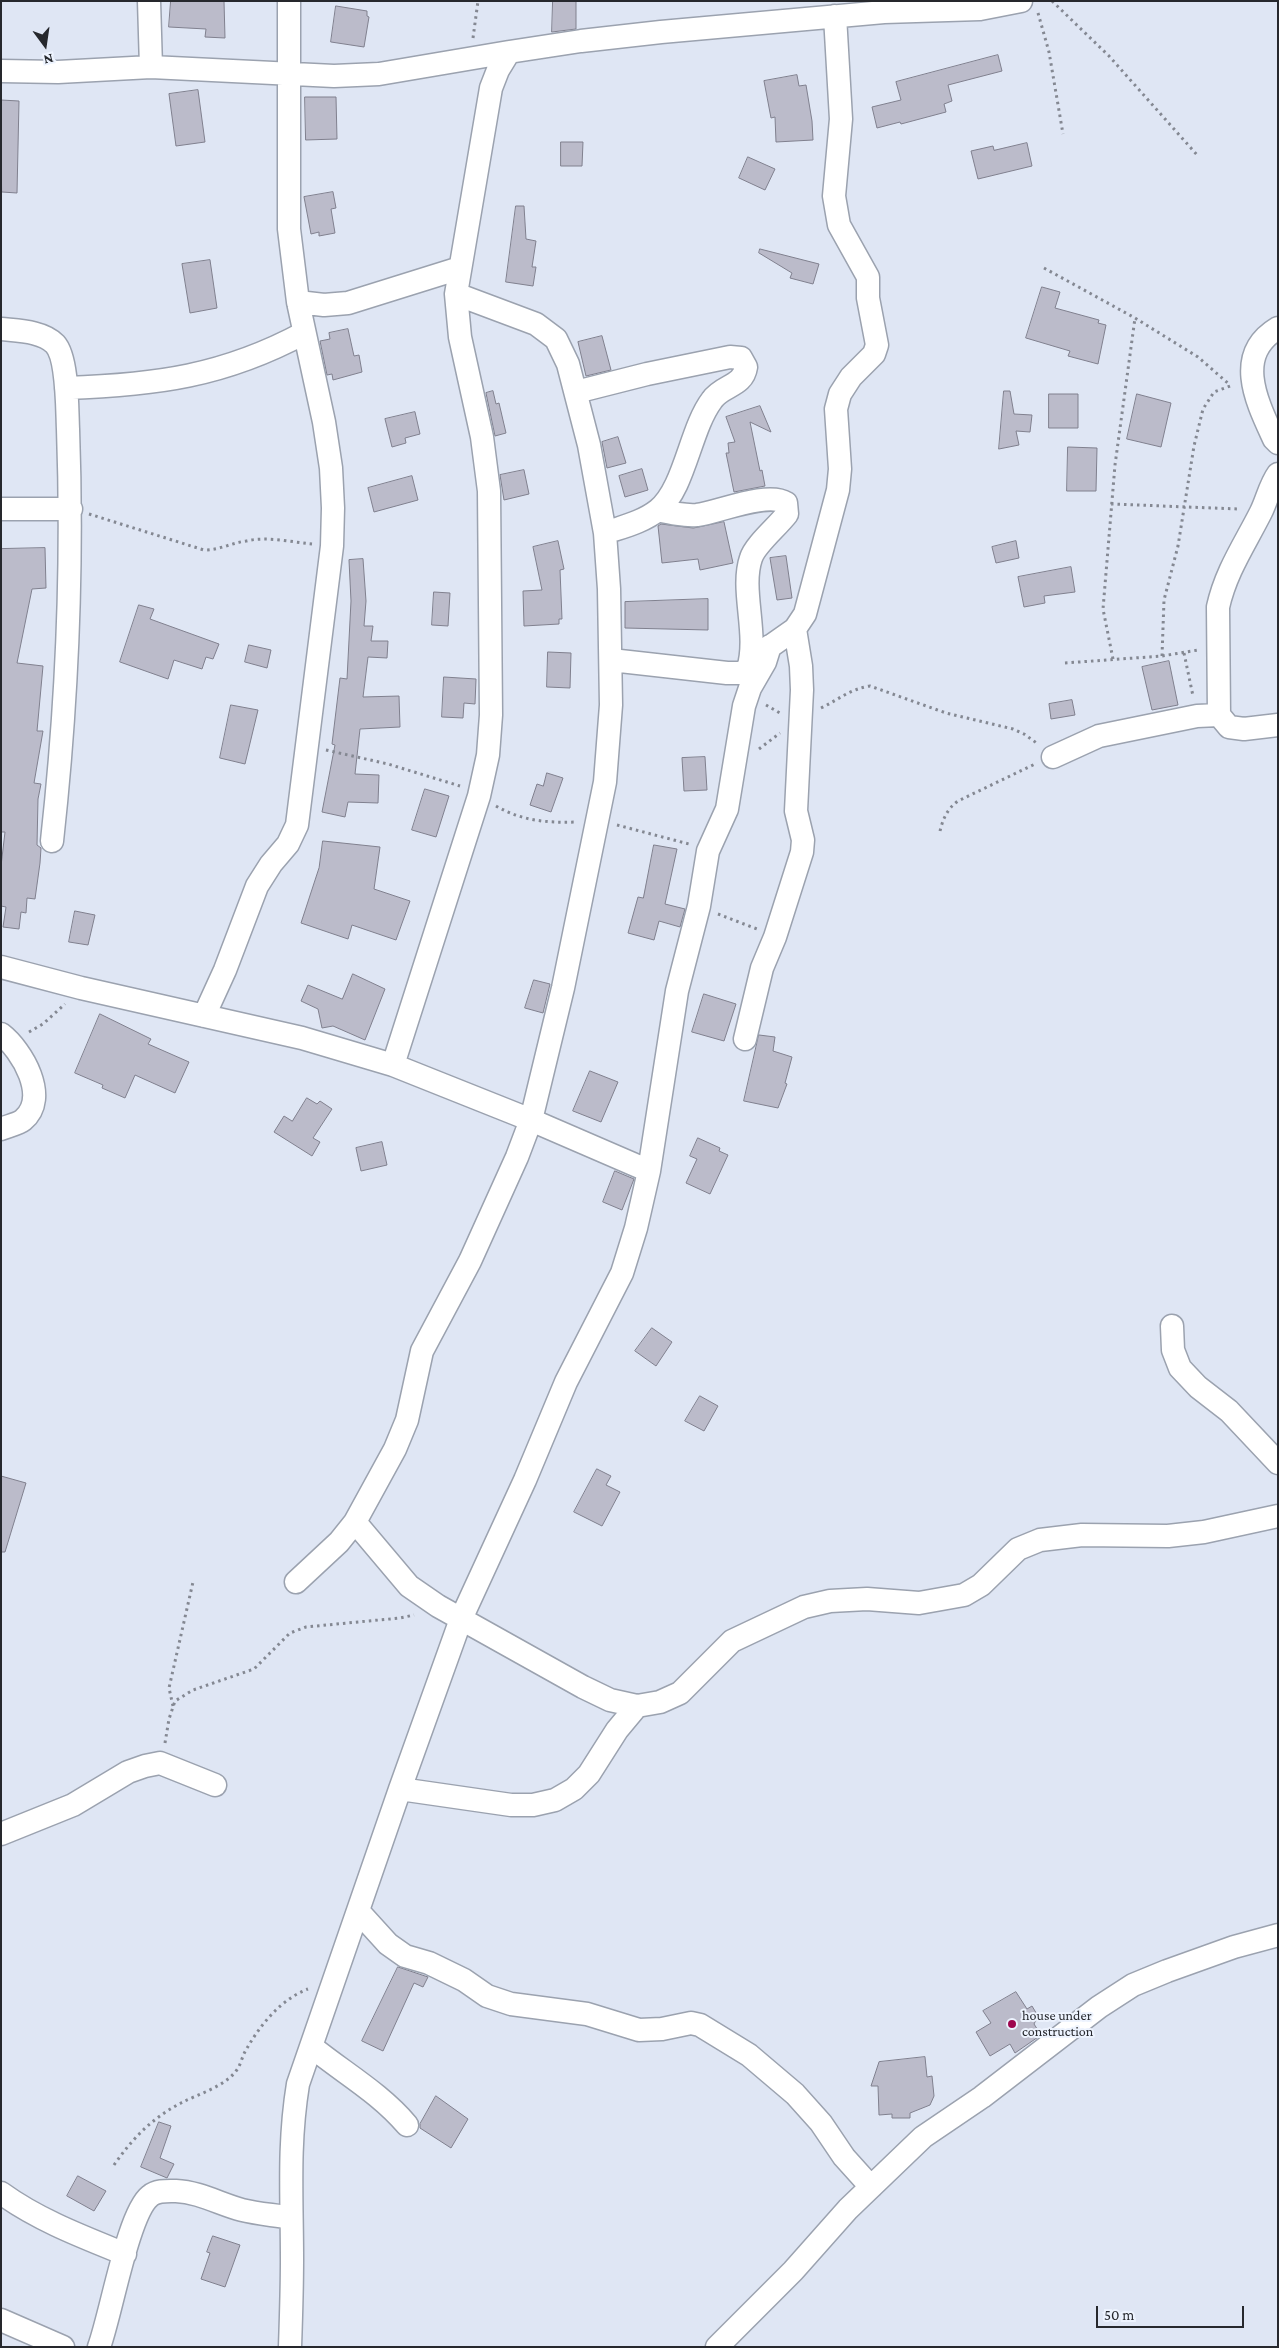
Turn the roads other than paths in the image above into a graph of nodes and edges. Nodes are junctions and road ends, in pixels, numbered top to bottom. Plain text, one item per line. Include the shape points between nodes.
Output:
1 (149, 1) edge
2 (289, 1) edge
3 (1028, 5) edge
4 (884, 7) edge
5 (835, 16) junction
6 (509, 52) junction
7 (151, 67) junction
8 (1, 71) edge
9 (290, 73) junction
10 (460, 268) junction
11 (456, 294) junction
12 (298, 302) junction
13 (1278, 328) edge
14 (1, 329) edge
15 (304, 333) junction
16 (66, 388) junction
17 (576, 392) junction
18 (1278, 443) edge
19 (1278, 474) edge
20 (1, 509) edge
21 (71, 509) junction
22 (658, 510) junction
23 (605, 533) junction
24 (795, 628) junction
25 (770, 646) junction
26 (611, 660) junction
27 (750, 662) junction
28 (1219, 715) junction
29 (1278, 725) edge
30 (1053, 757) road end
31 (52, 841) dead end
32 (1, 967) edge
33 (204, 1016) junction
34 (5, 1037) edge
35 (745, 1039) dead end
36 (393, 1065) junction
37 (532, 1120) junction
38 (1, 1129) edge
39 (649, 1171) junction
40 (1172, 1326) dead end
41 (1278, 1463) edge
42 (1278, 1516) edge
43 (355, 1522) junction
44 (296, 1582) dead end
45 (461, 1619) junction
46 (637, 1706) junction
47 (215, 1785) dead end
48 (400, 1789) junction
49 (1, 1834) edge
50 (358, 1911) junction
51 (1278, 1935) edge
52 (312, 2047) junction
53 (407, 2124) dead end
54 (871, 2187) junction
55 (1, 2192) edge
56 (291, 2218) junction
57 (125, 2254) junction
58 (1, 2320) edge
59 (63, 2347) edge
60 (98, 2347) edge
61 (290, 2347) edge
62 (717, 2347) edge

1 - 7 street
2 - 9 street
3 - 4 street via 980,9
4 - 5 street
5 - 6 street via 652,33
5 - 24 street via 841,119 835,209 839,225 868,277 868,298 877,345 874,354 851,377 840,394 836,409 840,469 838,490 805,614
6 - 9 street via 379,74 334,76
6 - 10 street via 491,88
7 - 8 street via 58,72
7 - 9 street
9 - 12 street via 289,229
10 - 11 street
10 - 12 street via 348,303
11 - 17 street via 536,324 556,339
11 - 36 street via 460,337 482,437 488,491 491,715 488,755 479,796
12 - 15 street
13 - 18 street via 1264,339 1252,366 1253,385 1270,431
14 - 16 street via 38,334 56,345 63,363
15 - 16 street via 269,352 228,367 123,386
15 - 33 street via 324,422 333,508 332,546 308,746 296,825 288,844 257,886
16 - 21 street
17 - 22 street via 647,374 730,357 741,358 746,367 745,374 739,382 712,399 672,494
17 - 23 street
19 - 28 street via 1222,590 1218,607
20 - 21 street
21 - 31 street via 64,682
22 - 23 street
22 - 27 street via 695,515 760,500 780,499 786,503 787,514 750,559
23 - 26 street
24 - 25 street
24 - 35 street via 801,666 795,792 802,852 762,968
25 - 27 street
25 - 39 street via 744,706 726,809 708,851 699,906 677,991
26 - 27 street via 727,673 740,673 748,669
26 - 37 street via 610,738 605,782 580,913
28 - 29 street via 1229,727 1244,729
28 - 30 street via 1197,716 1099,736
32 - 33 street
33 - 36 street via 302,1038
34 - 38 street via 33,1079 34,1104 23,1120
36 - 37 street
37 - 39 street
37 - 43 street via 470,1261 422,1350 408,1420
39 - 45 street via 622,1273 566,1382
40 - 41 street via 1173,1350 1180,1368 1198,1387 1229,1410
42 - 46 street via 1204,1532 1168,1536 1082,1535 1040,1540 1018,1549 981,1585 964,1595 919,1604 867,1599 830,1601 804,1607 732,1641 680,1694
43 - 44 street via 339,1542
43 - 45 street via 409,1586
45 - 46 street via 610,1700
45 - 48 street
46 - 48 street via 589,1774 574,1789 555,1800 511,1805
47 - 49 street via 160,1763 128,1772 72,1805
48 - 50 street
50 - 52 street
50 - 54 street via 388,1944 404,1956 429,1962 487,1996 511,2004 588,2014 639,2030 662,2030 690,2024 706,2029 749,2055 796,2094
51 - 54 street via 1234,1947 1133,1985 923,2137
52 - 53 street via 375,2094
52 - 56 street via 298,2084 292,2120
54 - 62 street
55 - 57 street via 22,2208 78,2236
56 - 57 street via 242,2210 177,2191 159,2192 150,2196 136,2214
56 - 61 street
57 - 60 street
58 - 59 street

